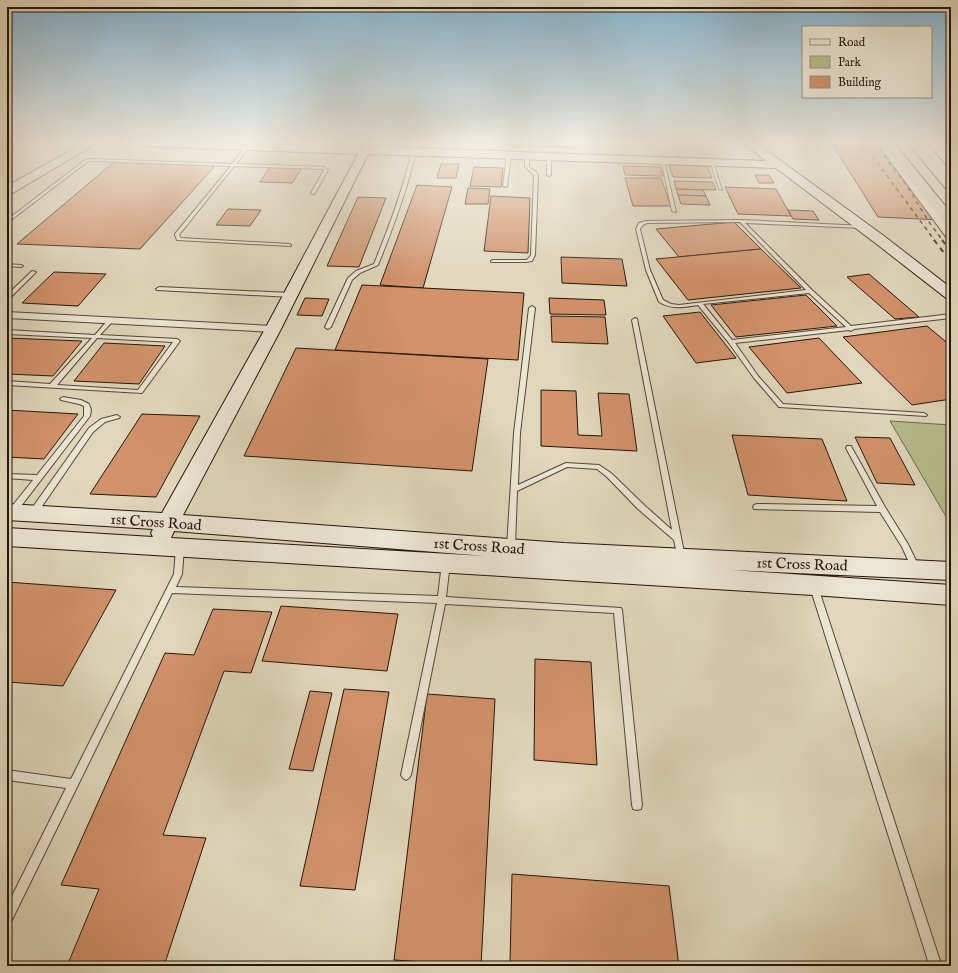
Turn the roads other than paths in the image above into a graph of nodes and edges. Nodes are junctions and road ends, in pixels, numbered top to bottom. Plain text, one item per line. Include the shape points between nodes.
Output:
1 (51, 188) edge
2 (215, 188) edge
3 (316, 188) edge
4 (344, 188) edge
5 (404, 188) edge
6 (536, 188) edge
7 (669, 188) edge
8 (810, 188) edge
9 (916, 188) edge
10 (924, 188) edge
11 (932, 188) edge
12 (942, 188) edge
13 (313, 193) dead end
14 (951, 199) edge
15 (674, 211) dead end
16 (951, 212) edge
17 (7, 222) edge
18 (741, 222) junction
19 (951, 222) edge
20 (864, 227) junction
21 (951, 234) edge
22 (289, 245) dead end
23 (493, 261) dead end
24 (7, 265) edge
25 (21, 266) dead end
26 (34, 272) dead end
27 (160, 289) dead end
28 (810, 291) junction
29 (951, 294) edge
30 (290, 295) junction
31 (7, 298) edge
32 (699, 303) junction
33 (532, 308) dead end
34 (7, 315) edge
35 (951, 316) edge
36 (635, 320) dead end
37 (110, 321) junction
38 (328, 327) dead end
39 (273, 329) junction
40 (850, 329) junction
41 (7, 332) edge
42 (96, 337) junction
43 (731, 342) junction
44 (7, 382) edge
45 (52, 386) junction
46 (63, 400) dead end
47 (924, 414) dead end
48 (117, 417) dead end
49 (848, 448) dead end
50 (7, 476) edge
51 (39, 478) junction
52 (514, 490) junction
53 (757, 507) dead end
54 (882, 509) junction
55 (17, 513) edge
56 (168, 522) junction
57 (7, 537) edge
58 (155, 546) junction
59 (180, 547) junction
60 (679, 549) junction
61 (510, 558) junction
62 (446, 563) junction
63 (916, 569) junction
64 (951, 570) edge
65 (814, 585) junction
66 (171, 590) junction
67 (951, 595) edge
68 (442, 600) junction
69 (406, 775) dead end
70 (7, 776) edge
71 (74, 784) junction
72 (638, 805) dead end
73 (7, 918) edge
74 (934, 966) edge

1 - 17 lane
2 - 22 lane via 177,235 179,239
3 - 13 lane
4 - 30 street
5 - 38 lane via 376,265 350,278
6 - 23 lane via 533,255 526,261
7 - 15 lane
8 - 20 street
9 - 21 street
10 - 19 highway
11 - 16 highway
12 - 14 highway
18 - 20 lane
18 - 28 lane
18 - 32 lane via 646,222 639,227 648,270 661,301 665,305 678,306
20 - 29 street
24 - 25 lane
26 - 31 lane
27 - 30 lane
28 - 32 lane
28 - 40 lane
30 - 39 street
32 - 43 lane
33 - 52 lane via 517,433
34 - 37 street
35 - 40 lane
36 - 60 lane
37 - 39 street
37 - 42 lane
39 - 56 street
40 - 43 lane
41 - 42 lane
42 - 45 lane
42 - 45 lane via 177,341 140,392
43 - 47 lane via 781,406
44 - 45 lane
46 - 51 lane via 87,405 87,416
48 - 55 lane via 100,422 91,430
49 - 54 lane
50 - 51 lane
51 - 55 lane
52 - 60 lane via 566,465 599,467 609,474
52 - 61 lane
53 - 54 lane
54 - 63 lane
55 - 56 street, 1st Cross Road
56 - 58 street
56 - 61 street, 1st Cross Road
57 - 58 street, 1st Cross Road
58 - 59 street, 1st Cross Road
59 - 62 street, 1st Cross Road
59 - 66 lane via 178,574
60 - 61 street, 1st Cross Road
60 - 63 street, 1st Cross Road
61 - 62 street, 1st Cross Road
61 - 65 street, 1st Cross Road
62 - 68 lane
63 - 64 street, 1st Cross Road
65 - 67 street, 1st Cross Road
65 - 74 lane
66 - 68 lane
66 - 71 lane
68 - 69 lane
68 - 72 lane via 618,610
70 - 71 lane
71 - 73 lane

